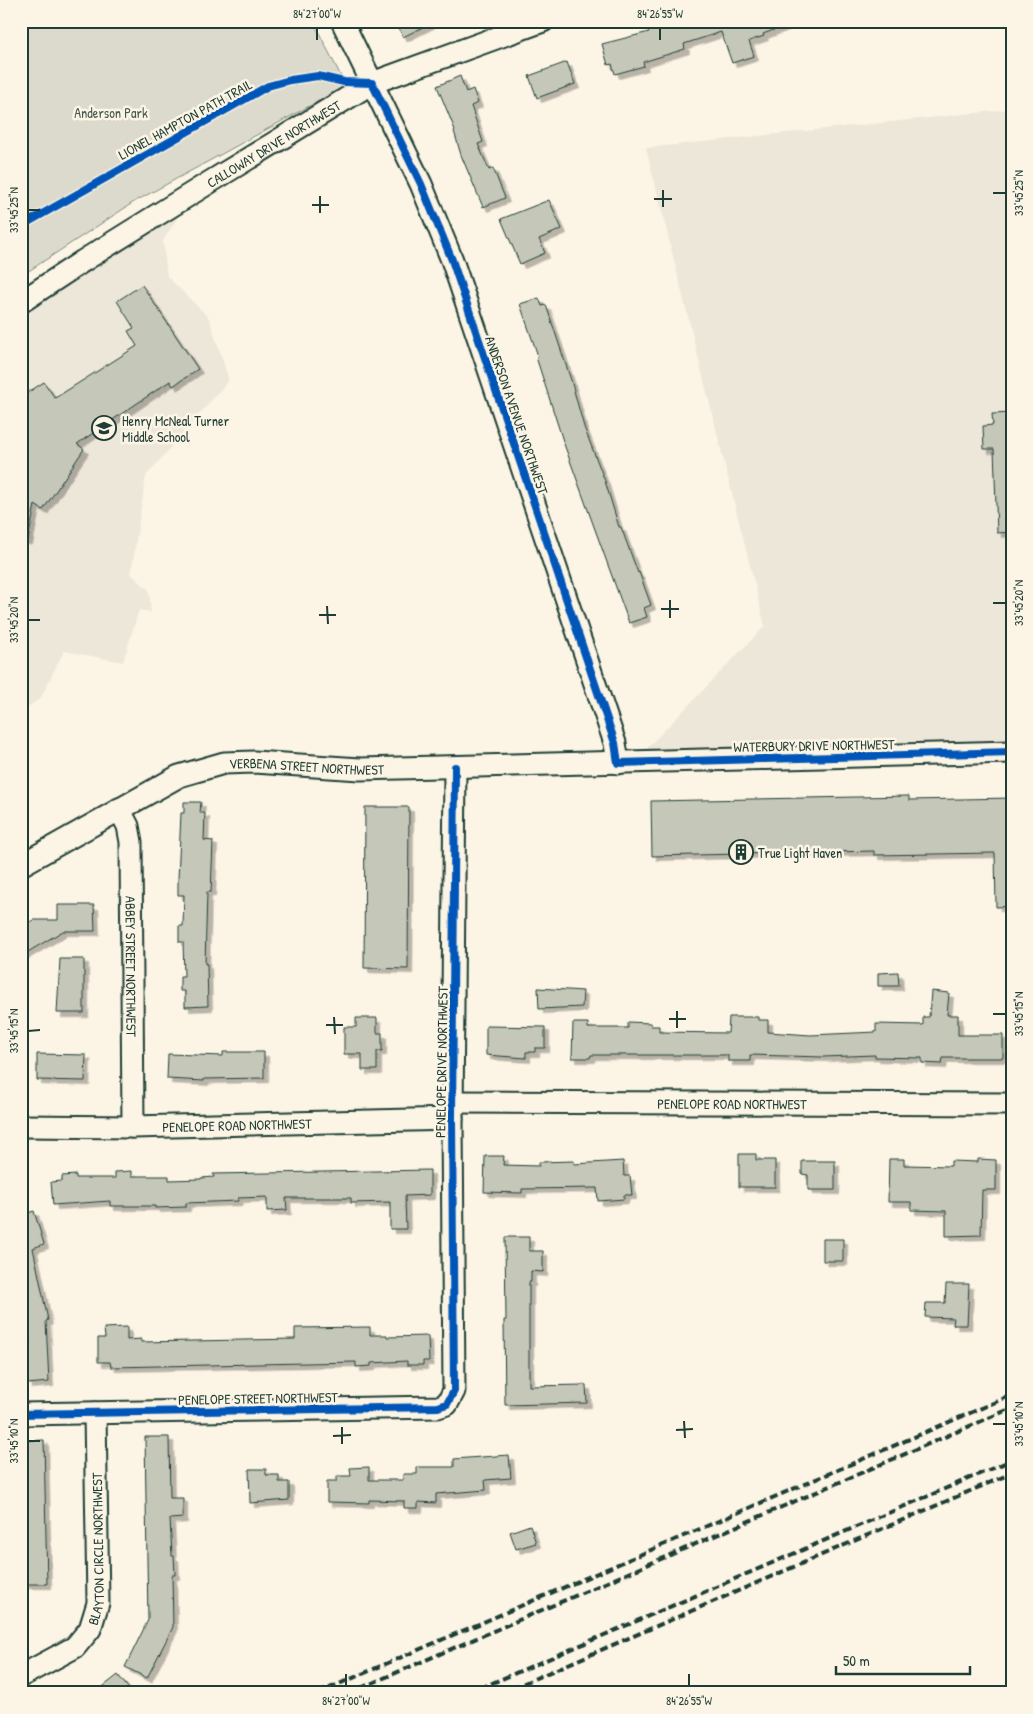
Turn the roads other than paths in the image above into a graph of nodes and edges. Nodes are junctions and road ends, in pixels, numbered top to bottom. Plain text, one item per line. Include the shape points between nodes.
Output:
1 (342, 21) edge
2 (542, 21) edge
3 (372, 82) junction
4 (21, 302) edge
5 (1012, 752) edge
6 (618, 763) junction
7 (455, 767) junction
8 (119, 809) junction
9 (21, 865) edge
10 (1012, 1104) edge
11 (452, 1110) junction
12 (21, 1126) edge
13 (133, 1127) junction
14 (454, 1357) joint
15 (95, 1413) junction
16 (21, 1414) edge
17 (21, 1676) edge

1 - 3 street, ANDERSON AVENUE NORTHWEST
2 - 3 street, CALLOWAY DRIVE NORTHWEST
3 - 4 street, CALLOWAY DRIVE NORTHWEST
3 - 6 street, ANDERSON AVENUE NORTHWEST via 421,184 452,260
5 - 6 street, WATERBURY DRIVE NORTHWEST
6 - 7 street, VERBENA STREET NORTHWEST
7 - 8 street, VERBENA STREET NORTHWEST via 360,769 224,763 179,776
7 - 11 street, PENELOPE DRIVE NORTHWEST
8 - 9 street, VERBENA STREET NORTHWEST
8 - 13 street, ABBEY STREET NORTHWEST via 128,826 131,842
10 - 11 street, PENELOPE ROAD NORTHWEST via 613,1102
11 - 13 street, PENELOPE ROAD NORTHWEST
11 - 14 street, PENELOPE DRIVE NORTHWEST
12 - 13 street, PENELOPE ROAD NORTHWEST
14 - 15 street, PENELOPE STREET NORTHWEST via 454,1391 447,1404 438,1407
15 - 16 street, PENELOPE STREET NORTHWEST
15 - 17 street, BLAYTON CIRCLE NORTHWEST via 98,1602 90,1629 75,1647

